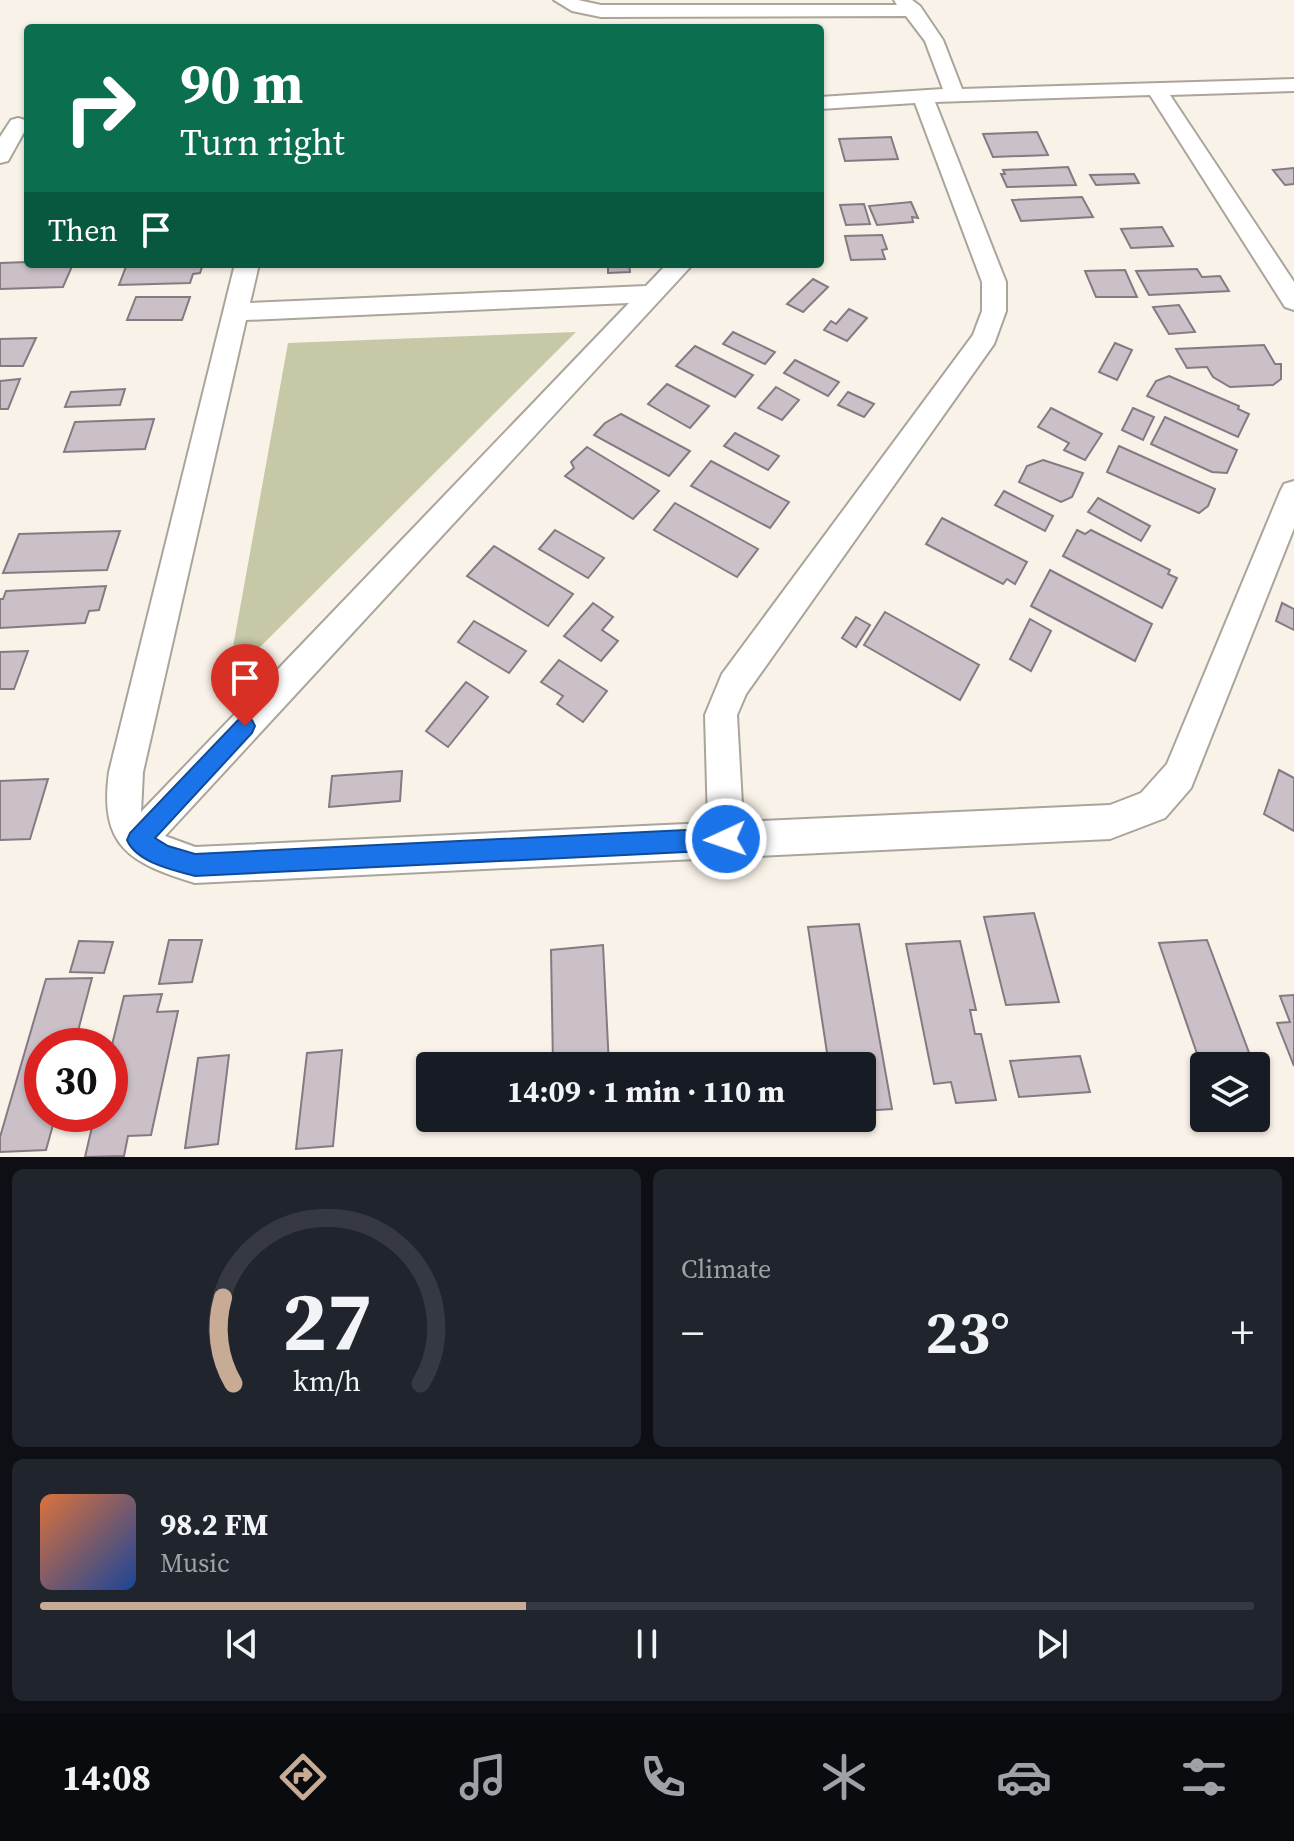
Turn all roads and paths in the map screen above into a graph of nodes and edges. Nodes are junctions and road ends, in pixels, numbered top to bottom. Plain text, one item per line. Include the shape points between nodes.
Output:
1 (563, 0) edge
2 (909, 5) edge
3 (1294, 85) edge
4 (1156, 89) junction
5 (923, 96) junction
6 (955, 96) junction
7 (824, 103) edge
8 (15, 124) edge
9 (0, 156) edge
10 (246, 268) edge
11 (677, 268) edge
12 (652, 294) junction
13 (1294, 301) edge
14 (235, 312) junction
15 (1294, 492) edge
16 (726, 839) junction
17 (138, 840) junction

1 - 2 street via 601,11
2 - 6 street via 934,40
3 - 4 street
4 - 6 street
4 - 13 street
5 - 6 street
5 - 7 street
5 - 16 street via 994,282 994,311 985,338 733,685 721,715
8 - 9 street
10 - 14 street
11 - 12 street
12 - 14 street
12 - 17 street
14 - 17 street via 126,772 123,810
15 - 16 street via 1179,776 1153,806 1110,822
16 - 17 street via 195,865 163,856

